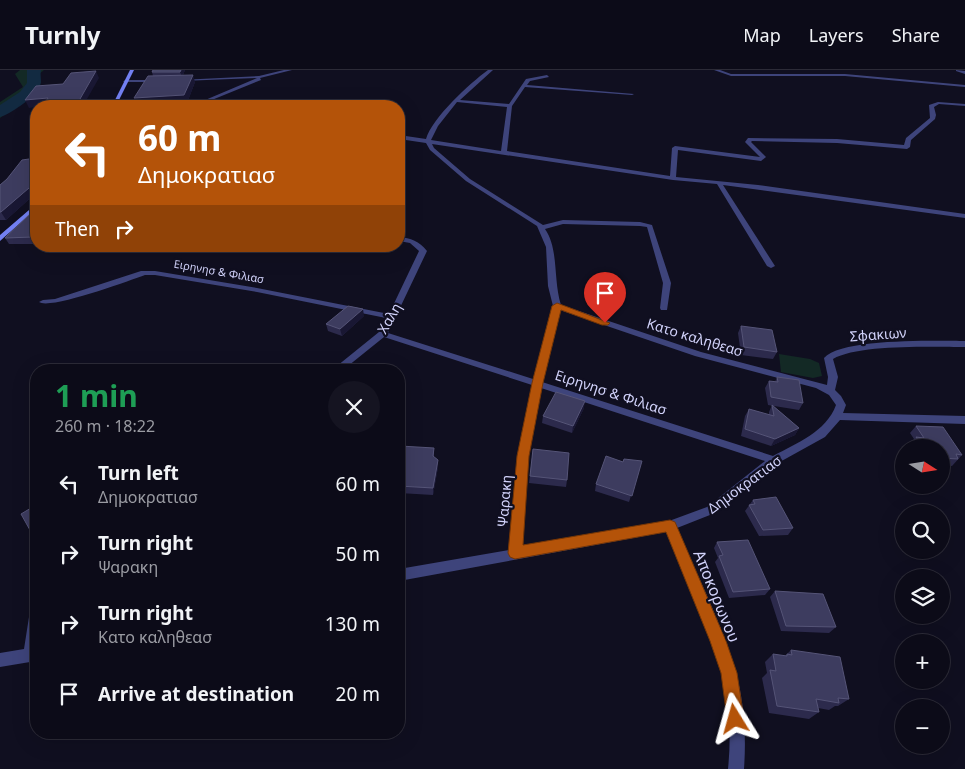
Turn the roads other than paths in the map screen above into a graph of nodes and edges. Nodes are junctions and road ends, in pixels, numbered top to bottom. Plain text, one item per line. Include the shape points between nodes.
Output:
1 (132, 70) edge
2 (290, 70) edge
3 (491, 70) edge
4 (716, 70) edge
5 (958, 70) edge
6 (965, 73) edge
7 (267, 76) junction
8 (548, 76) dead end
9 (179, 80) edge
10 (125, 81) junction
11 (161, 81) edge
12 (524, 86) junction
13 (965, 86) edge
14 (632, 94) dead end
15 (117, 100) edge
16 (208, 100) edge
17 (457, 101) junction
18 (965, 105) edge
19 (510, 106) junction
20 (405, 138) edge
21 (428, 142) junction
22 (504, 153) junction
23 (673, 178) junction
24 (719, 183) junction
25 (30, 212) edge
26 (965, 216) edge
27 (542, 228) junction
28 (0, 239) edge
29 (405, 240) edge
30 (770, 266) dead end
31 (43, 302) dead end
32 (557, 306) junction
33 (664, 308) dead end
34 (392, 317) junction
35 (383, 334) junction
36 (965, 344) edge
37 (345, 364) edge
38 (537, 383) junction
39 (828, 390) junction
40 (837, 416) junction
41 (965, 420) edge
42 (774, 460) junction
43 (670, 526) junction
44 (515, 553) junction
45 (405, 574) edge
46 (30, 655) edge
47 (0, 660) edge
48 (736, 769) edge

1 - 10 main road
2 - 7 street
3 - 17 street
4 - 13 street via 731,75 845,75
5 - 6 street
7 - 9 street
7 - 16 street
8 - 12 street via 532,78
10 - 11 street
10 - 15 main road
12 - 14 street
12 - 19 street
17 - 19 street
17 - 21 street via 430,133
18 - 23 street via 938,103 931,106 932,119 912,134 907,147 750,139 748,142 763,157 760,159 675,148
19 - 22 street
20 - 21 street
21 - 22 street
21 - 27 street via 468,180
22 - 23 street
23 - 24 street
24 - 26 street
24 - 30 street
25 - 28 main road
27 - 32 street via 552,257 552,286
27 - 33 street via 564,222 650,226 667,283
29 - 34 street, Χαλη via 419,244 423,251
31 - 34 street, Ειρηνησ & Φιλιασ via 56,301 144,273 155,273
32 - 38 street, Ψαρακη
32 - 39 street, Κατο καληθεασ via 698,354
34 - 35 street, Χαλη
35 - 37 street, Χαλη
35 - 38 street, Ειρηνησ & Φιλιασ
36 - 39 street, Σφακιων via 842,350 828,358 833,378
38 - 42 street, Ειρηνησ & Φιλιασ
38 - 44 street, Ψαρακη via 523,456
39 - 40 street via 839,398 841,405
40 - 41 street
40 - 42 street, Δημοκρατιασ via 821,434
42 - 43 street, Δημοκρατιασ via 711,510
43 - 44 street, Δημοκρατιασ
43 - 48 street, Αποκορωνου via 729,673 735,719
44 - 45 street, Δημοκρατιασ
46 - 47 street

